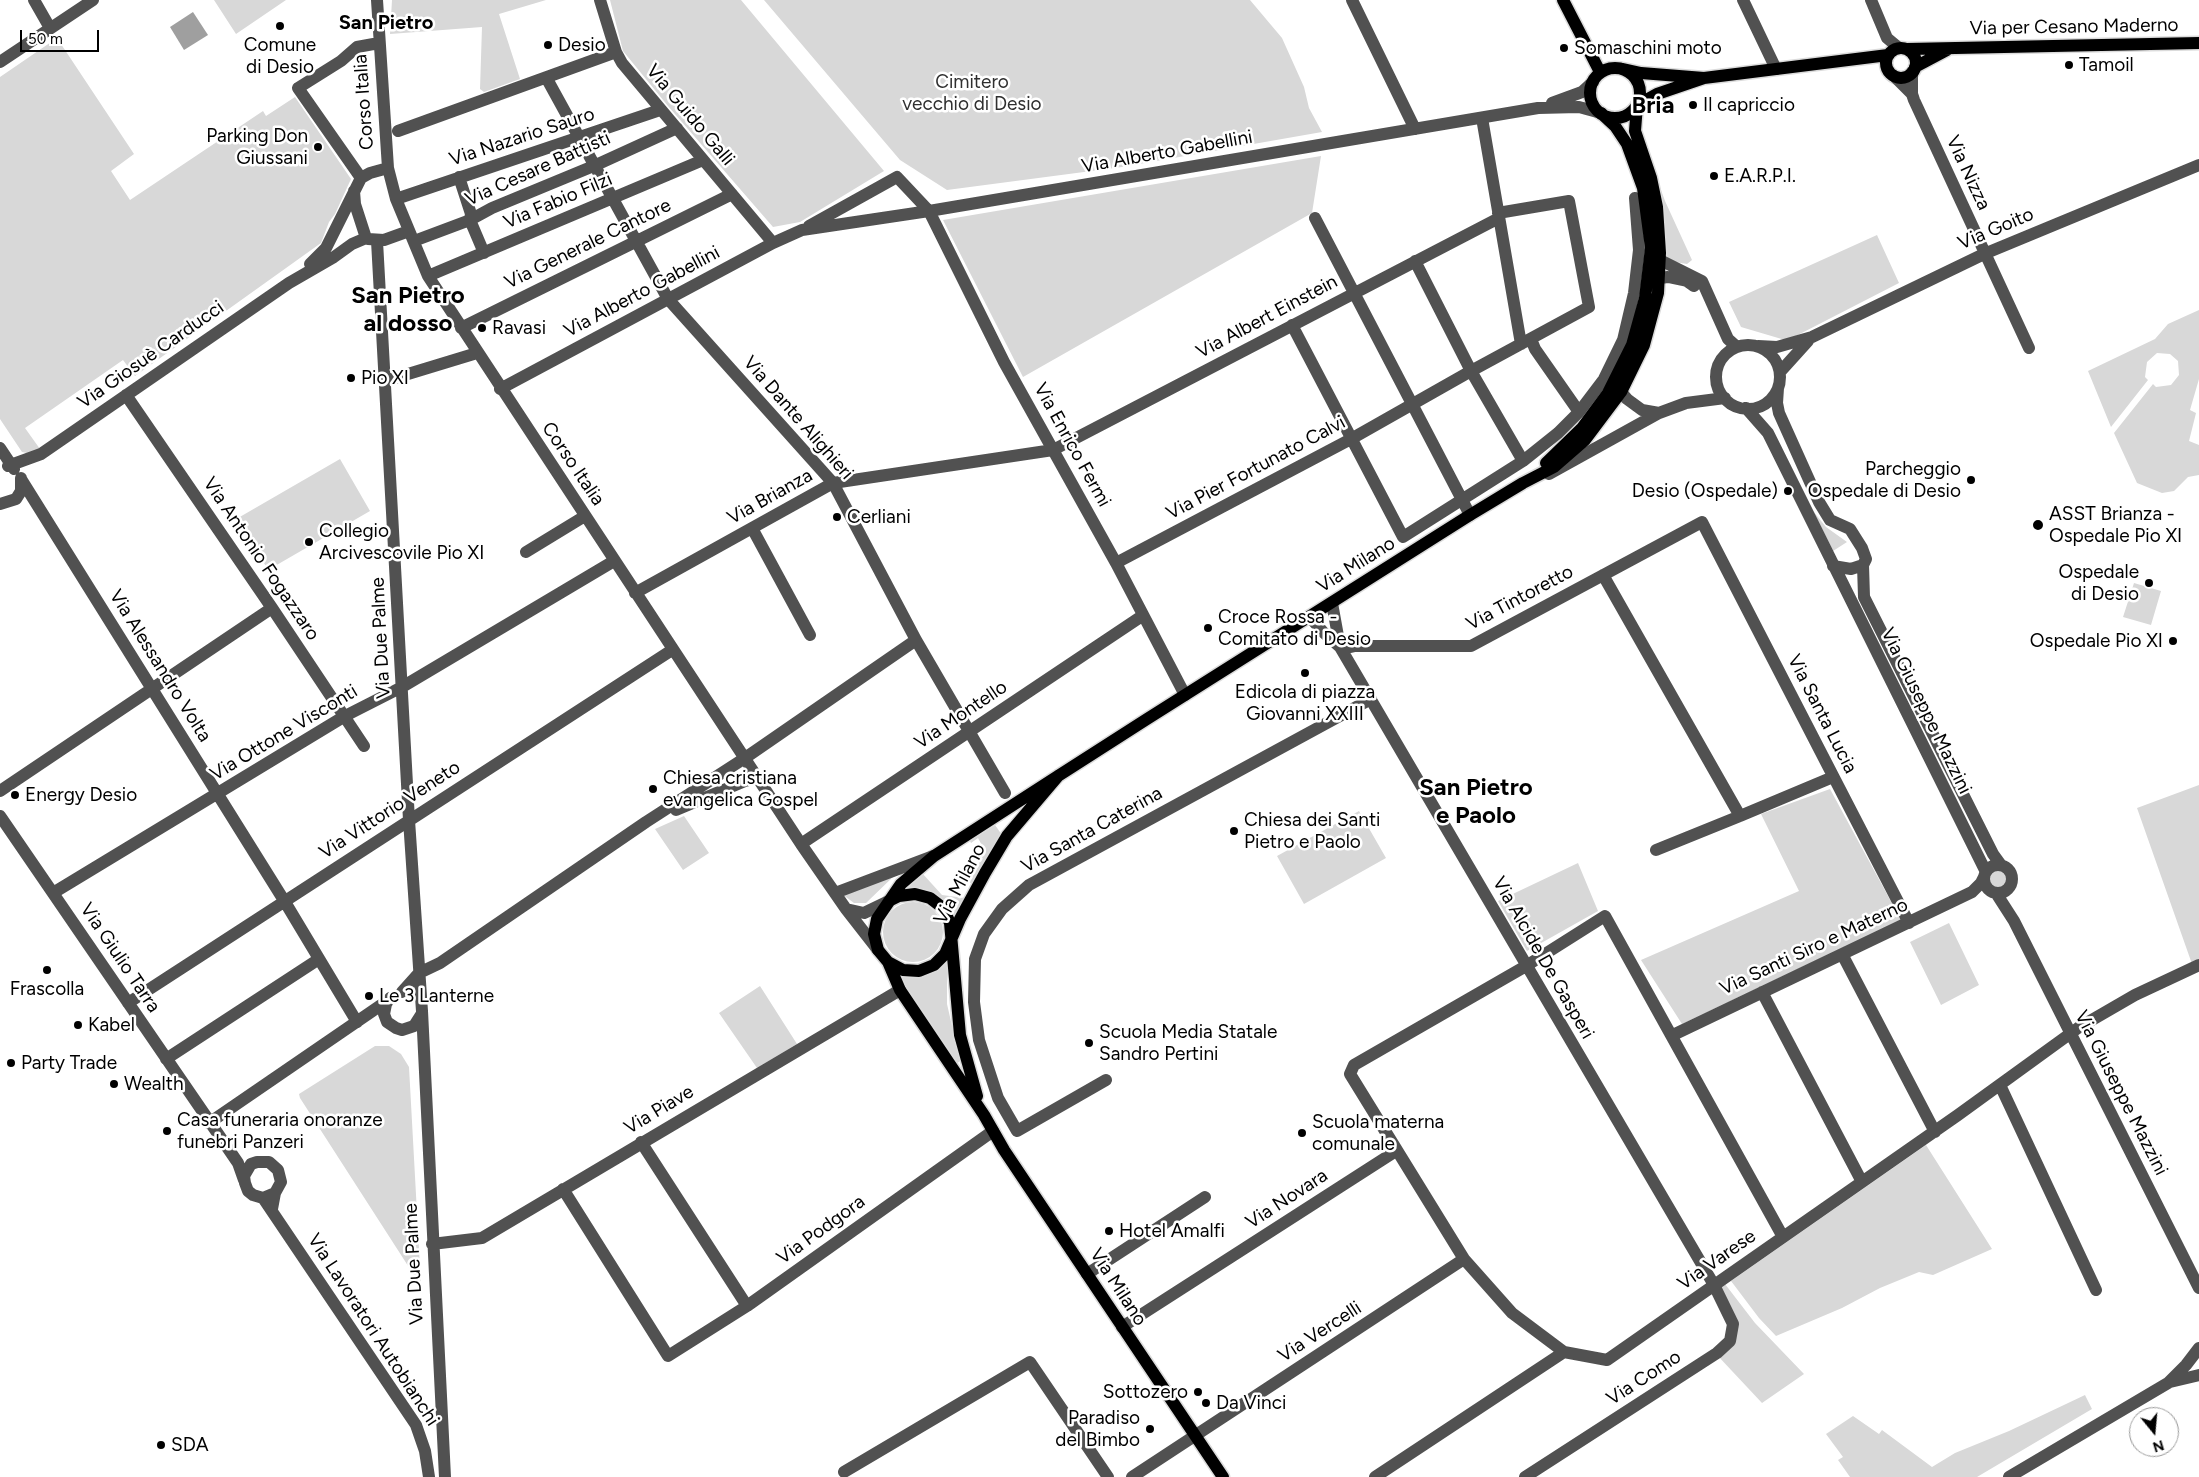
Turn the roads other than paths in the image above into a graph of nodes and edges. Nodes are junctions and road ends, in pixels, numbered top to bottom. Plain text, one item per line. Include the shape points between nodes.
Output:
1 (34, 0) edge
2 (93, 0) edge
3 (377, 0) edge
4 (600, 0) edge
5 (1352, 0) edge
6 (1563, 0) edge
7 (1743, 0) edge
8 (1871, 0) edge
9 (50, 28) junction
10 (2199, 43) edge
11 (379, 44) junction
12 (1949, 49) junction
13 (1898, 51) junction
14 (616, 52) junction
15 (1844, 61) junction
16 (0, 62) edge
17 (1623, 69) junction
18 (1776, 69) junction
19 (1914, 70) junction
20 (1892, 74) junction
21 (1597, 77) junction
22 (1704, 78) junction
23 (547, 79) junction
24 (1912, 94) junction
25 (1637, 106) junction
26 (1538, 108) junction
27 (660, 110) junction
28 (1601, 113) junction
29 (1482, 118) junction
30 (676, 128) junction
31 (1414, 129) junction
32 (398, 131) dead end
33 (580, 138) junction
34 (703, 160) junction
35 (596, 165) junction
36 (2199, 165) edge
37 (388, 168) junction
38 (897, 177) joint
39 (361, 178) junction
40 (460, 178) junction
41 (354, 191) junction
42 (732, 194) junction
43 (614, 197) junction
44 (1635, 198) dead end
45 (396, 199) junction
46 (929, 211) junction
47 (1499, 215) junction
48 (1315, 218) dead end
49 (470, 220) junction
50 (802, 230) junction
51 (411, 236) junction
52 (371, 239) junction
53 (636, 240) junction
54 (772, 243) junction
55 (484, 253) junction
56 (1984, 254) junction
57 (1660, 260) junction
58 (1415, 261) junction
59 (428, 276) junction
60 (1660, 278) junction
61 (289, 282) junction
62 (1354, 293) junction
63 (1709, 296) junction
64 (1645, 298) junction
65 (668, 299) junction
66 (1292, 325) junction
67 (461, 328) junction
68 (1812, 337) junction
69 (1526, 341) junction
70 (1758, 346) junction
71 (1737, 347) junction
72 (2029, 348) dead end
73 (476, 353) junction
74 (1620, 370) junction
75 (1470, 371) junction
76 (1780, 372) junction
77 (385, 382) junction
78 (1778, 388) junction
79 (500, 389) junction
80 (1621, 392) junction
81 (126, 395) junction
82 (1724, 398) junction
83 (1412, 405) junction
84 (1746, 408) junction
85 (1579, 412) junction
86 (1659, 413) junction
87 (1351, 439) junction
88 (0, 448) edge
89 (1053, 450) junction
90 (1523, 462) junction
91 (12, 470) edge
92 (833, 483) junction
93 (1523, 483) junction
94 (16, 499) junction
95 (1462, 500) junction
96 (0, 504) edge
97 (41, 509) junction
98 (1470, 515) junction
99 (585, 516) junction
100 (1702, 522) joint
101 (752, 528) junction
102 (526, 552) dead end
103 (614, 561) junction
104 (1116, 563) junction
105 (1863, 565) junction
106 (1833, 566) junction
107 (1603, 575) junction
108 (635, 593) junction
109 (1332, 602) junction
110 (272, 608) junction
111 (1142, 616) junction
112 (1310, 616) junction
113 (810, 635) dead end
114 (916, 640) junction
115 (1341, 648) junction
116 (672, 650) junction
117 (402, 687) junction
118 (151, 689) junction
119 (1185, 695) junction
120 (1371, 700) junction
121 (344, 716) junction
122 (968, 733) junction
123 (364, 746) dead end
124 (745, 758) junction
125 (1058, 776) junction
126 (1833, 777) junction
127 (758, 778) junction
128 (0, 791) edge
129 (1005, 793) dead end
130 (217, 794) junction
131 (0, 816) edge
132 (1740, 816) junction
133 (409, 820) junction
134 (646, 822) junction
135 (801, 844) junction
136 (1656, 850) dead end
137 (937, 854) junction
138 (2001, 865) junction
139 (1985, 874) junction
140 (2010, 887) junction
141 (1972, 892) junction
142 (53, 893) junction
143 (835, 893) junction
144 (1994, 893) junction
145 (889, 901) junction
146 (285, 902) junction
147 (846, 909) junction
148 (2014, 921) junction
149 (1909, 923) junction
150 (951, 940) junction
151 (878, 950) junction
152 (1842, 954) junction
153 (318, 959) junction
154 (888, 962) junction
155 (2199, 965) edge
156 (1526, 966) junction
157 (419, 973) junction
158 (900, 990) junction
159 (402, 992) junction
160 (1762, 992) junction
161 (387, 1001) junction
162 (128, 1003) junction
163 (421, 1011) junction
164 (362, 1018) junction
165 (388, 1022) junction
166 (408, 1029) junction
167 (2070, 1034) junction
168 (1673, 1036) junction
169 (423, 1050) junction
170 (166, 1060) junction
171 (1106, 1080) dead end
172 (2000, 1085) junction
173 (984, 1115) junction
174 (209, 1123) junction
175 (993, 1131) junction
176 (1934, 1132) junction
177 (640, 1142) junction
178 (1396, 1151) junction
179 (243, 1171) junction
180 (1862, 1182) junction
181 (563, 1189) junction
182 (269, 1195) junction
183 (1206, 1197) dead end
184 (1782, 1237) junction
185 (432, 1244) junction
186 (1464, 1259) junction
187 (1087, 1274) junction
188 (1714, 1285) junction
189 (2197, 1285) edge
190 (2096, 1290) dead end
191 (2199, 1295) edge
192 (747, 1306) junction
193 (1122, 1327) junction
194 (2199, 1348) edge
195 (1564, 1352) junction
196 (2199, 1375) edge
197 (2168, 1383) junction
198 (1196, 1437) junction
199 (844, 1472) dead end
200 (429, 1477) edge
201 (445, 1477) edge
202 (1108, 1477) edge
203 (1132, 1477) edge
204 (1223, 1477) edge
205 (1375, 1477) edge
206 (1526, 1477) edge
207 (2009, 1477) edge

1 - 9 street
2 - 9 street
3 - 11 street, Corso Italia
4 - 14 street, Via Guido Galli
5 - 31 street
6 - 21 main road
7 - 18 street
8 - 13 street via 1887,38
9 - 16 street
10 - 12 main road, Via per Cesano Maderno
11 - 37 street, Corso Italia
11 - 39 street via 357,47 298,88
12 - 13 main road, Via per Cesano Maderno
12 - 19 main road, Via per Cesano Maderno
13 - 15 main road, Via per Cesano Maderno
13 - 19 main road via 1914,55
13 - 20 main road via 1886,63
14 - 23 street
14 - 27 street, Via Guido Galli
15 - 18 main road, Via per Cesano Maderno
15 - 20 main road, Via per Cesano Maderno via 1866,64
17 - 21 main road via 1612,68
17 - 22 main road, Via per Cesano Maderno
17 - 25 main road via 1634,75 1639,84 1641,95
18 - 22 main road, Via per Cesano Maderno
19 - 20 main road via 1904,77
19 - 24 street, Via Nizza
20 - 24 street, Via Nizza
21 - 26 street, Via Alberto Gabellini via 1576,95
21 - 28 main road via 1590,92 1591,100
22 - 25 main road, Via per Cesano Maderno via 1657,94
23 - 32 street
23 - 33 street, Via Dante Alighieri
24 - 56 street, Via Nizza
25 - 28 main road via 1620,118
25 - 57 main road, Via Milano via 1635,131 1657,208
26 - 28 street, Via Alberto Gabellini via 1578,107
26 - 29 street, Via Alberto Gabellini
27 - 30 street, Via Guido Galli
27 - 33 street, Via Nazario Sauro
28 - 64 main road, Via Milano via 1627,144 1643,188 1651,248
29 - 31 street, Via Alberto Gabellini
29 - 47 street
30 - 34 street, Via Guido Galli
30 - 35 street, Via Cesare Battisti
31 - 46 street, Via Alberto Gabellini
33 - 35 street, Via Dante Alighieri
33 - 40 street, Via Nazario Sauro
34 - 42 street, Via Guido Galli
34 - 43 street, Via Fabio Filzi
35 - 43 street, Via Dante Alighieri
35 - 49 street, Via Cesare Battisti
36 - 56 street, Via Goito
37 - 39 street via 370,172
37 - 45 street, Corso Italia
38 - 46 street, Via Enrico Fermi
38 - 50 street, Via Alberto Gabellini
39 - 41 street, Via Giosuè Carducci
40 - 45 street, Via Nazario Sauro
40 - 49 street via 472,214
41 - 52 street via 355,204
41 - 61 street, Via Giosuè Carducci via 326,248
42 - 53 street, Via Generale Cantore
42 - 54 street, Via Guido Galli
43 - 53 street, Via Dante Alighieri
43 - 55 street, Via Fabio Filzi
44 - 85 street via 1640,250 1623,340 1604,379
45 - 51 street, Corso Italia
46 - 50 street, Via Alberto Gabellini
46 - 89 street, Via Enrico Fermi via 1004,362
47 - 58 street, Via Albert Einstein
47 - 69 street
47 - 69 street, Via Albert Einstein via 1569,201 1589,307
48 - 62 street
49 - 51 street, Via Cesare Battisti
49 - 55 street
50 - 54 street, Via Alberto Gabellini
51 - 52 street, Via Cesare Battisti
51 - 59 street, Corso Italia
52 - 61 street, Via Giosuè Carducci via 352,244
52 - 77 street, Via Due Palme
53 - 65 street, Via Dante Alighieri
53 - 67 street, Via Generale Cantore
54 - 65 street, Via Alberto Gabellini
55 - 59 street, Via Fabio Filzi
56 - 68 street, Via Goito
56 - 72 street, Via Nizza
57 - 60 main road, Via Milano
57 - 63 street via 1702,281
58 - 62 street, Via Albert Einstein
58 - 75 street
59 - 67 street, Corso Italia
60 - 63 street via 1687,281
60 - 64 street, Via Milano
60 - 80 main road, Via Milano via 1644,345
61 - 81 street, Via Giosuè Carducci
62 - 66 street, Via Albert Einstein
62 - 83 street
63 - 71 street via 1728,339
64 - 74 main road, Via Milano via 1632,345
65 - 79 street, Via Alberto Gabellini
65 - 92 street, Via Dante Alighieri
66 - 87 street
66 - 89 street, Via Albert Einstein
67 - 73 street, Corso Italia
68 - 70 street, Via Goito via 1777,347
68 - 76 street, Via Goito
69 - 75 street, Via Pier Fortunato Calvi
69 - 85 street
70 - 71 street
70 - 76 street via 1772,356
71 - 82 street via 1722,360 1718,369 1719,389
73 - 77 street
73 - 79 street, Corso Italia
74 - 80 street, Via Milano
74 - 93 main road, Via Milano via 1608,393 1582,428
75 - 83 street, Via Pier Fortunato Calvi
75 - 90 street
76 - 78 street
77 - 117 street, Via Due Palme
78 - 84 street via 1766,403
78 - 105 street, Via Giuseppe Mazzini via 1779,413 1819,502 1830,520 1850,529 1866,559
79 - 99 street, Corso Italia
80 - 86 street via 1642,410
80 - 93 main road, Via Milano via 1585,440 1554,467
81 - 91 street, Via Giosuè Carducci
81 - 110 street, Via Antonio Fogazzaro
82 - 84 street
82 - 86 street, Via Milano via 1686,403
83 - 87 street, Via Pier Fortunato Calvi
83 - 95 street
84 - 106 street, Via Giuseppe Mazzini via 1768,433
85 - 90 street
86 - 93 street, Via Milano via 1541,478
87 - 95 street via 1403,537
87 - 104 street, Via Pier Fortunato Calvi
88 - 91 street, Via Alessandro Volta
89 - 92 street, Via Brianza
89 - 104 street, Via Enrico Fermi
90 - 95 street
91 - 94 street via 22,491
91 - 97 street, Via Alessandro Volta
92 - 101 street, Via Brianza
92 - 114 street, Via Dante Alighieri
93 - 98 main road, Via Milano
94 - 96 street
94 - 97 street
95 - 98 street
97 - 118 street, Via Alessandro Volta
98 - 109 main road, Via Milano
99 - 102 street
99 - 103 street, Corso Italia
100 - 107 street, Via Tintoretto
100 - 126 street, Via Santa Lucia
101 - 108 street, Via Brianza
101 - 113 street
103 - 108 street, Corso Italia
103 - 117 street, Via Ottone Visconti
104 - 111 street, Via Enrico Fermi
105 - 106 street via 1851,569
105 - 138 street, Via Giuseppe Mazzini via 1864,597 1992,854
106 - 139 street, Via Giuseppe Mazzini
107 - 115 street, Via Tintoretto via 1472,646
107 - 132 street
108 - 116 street, Corso Italia
109 - 112 main road, Via Milano
109 - 115 street
110 - 118 street
110 - 121 street, Via Antonio Fogazzaro
111 - 119 street, Via Enrico Fermi
111 - 122 street, Via Montello
112 - 115 street
112 - 119 main road, Via Milano
114 - 122 street, Via Dante Alighieri
114 - 124 street
115 - 120 street, Via Alcide De Gasperi
116 - 124 street, Corso Italia
116 - 133 street, Via Vittorio Veneto
117 - 121 street, Via Ottone Visconti
117 - 133 street, Via Due Palme
118 - 128 street
118 - 130 street, Via Alessandro Volta
119 - 125 main road, Via Milano
120 - 156 street, Via Alcide De Gasperi
120 - 171 street, Via Santa Caterina via 1029,885 1002,909 984,934 975,959 974,1002 979,1040 998,1098 1017,1131
121 - 123 street, Via Antonio Fogazzaro
121 - 130 street, Via Ottone Visconti
122 - 129 street, Via Dante Alighieri
122 - 135 street, Via Montello
124 - 127 street, Corso Italia
124 - 134 street
125 - 137 main road, Via Milano
125 - 150 main road, Via Milano via 1007,836 984,873
126 - 132 street
126 - 149 street, Via Santa Lucia
127 - 134 street
127 - 135 street, Corso Italia
130 - 142 street, Via Ottone Visconti
130 - 146 street, Via Alessandro Volta
131 - 142 street, Via Giulio Tarra
132 - 136 street
133 - 146 street, Via Vittorio Veneto
133 - 157 street, Via Due Palme
134 - 157 street via 440,963
135 - 143 street, Corso Italia
137 - 143 street
137 - 145 main road, Via Milano via 900,884
138 - 139 street via 1995,865
138 - 140 street via 2013,876
139 - 141 street, Via Santi Siro e Materno
139 - 144 street via 1984,883
140 - 144 street via 2005,892
140 - 148 street, Via Giuseppe Mazzini
141 - 144 street, Via Santi Siro e Materno
141 - 149 street, Via Santi Siro e Materno
142 - 162 street, Via Giulio Tarra
143 - 147 street, Corso Italia
144 - 148 street, Via Giuseppe Mazzini
145 - 147 street via 864,912
145 - 150 main road via 915,894 930,898 943,908 950,923
145 - 151 main road via 877,918 874,934
146 - 153 street, Via Alessandro Volta
146 - 162 street, Via Vittorio Veneto
147 - 151 street, Corso Italia
148 - 167 street, Via Giuseppe Mazzini
149 - 152 street, Via Santi Siro e Materno
150 - 154 main road via 945,954 934,965 919,971 902,970
150 - 173 main road, Via Milano via 960,1035
151 - 154 main road
152 - 160 street, Via Santi Siro e Materno
152 - 176 street
153 - 164 street, Via Alessandro Volta
153 - 170 street
154 - 158 main road, Via Milano
155 - 167 street, Via Varese via 2135,995
156 - 168 street via 1605,916
156 - 178 street via 1354,1065 1350,1074
156 - 188 street, Via Alcide De Gasperi
157 - 159 street
157 - 163 street, Via Due Palme
158 - 173 main road, Via Milano
158 - 177 street, Via Piave
159 - 161 street
159 - 163 street via 416,997
160 - 168 street, Via Santi Siro e Materno
160 - 180 street
161 - 164 street
161 - 165 street via 384,1011
162 - 170 street, Via Giulio Tarra
163 - 166 street via 416,1024
163 - 169 street, Via Due Palme
164 - 165 street
164 - 174 street
165 - 166 street via 396,1028
166 - 169 street
167 - 172 street, Via Varese
167 - 189 street, Via Giuseppe Mazzini
168 - 184 street
169 - 185 street, Via Due Palme
170 - 174 street, Via Giulio Tarra
172 - 176 street, Via Varese
172 - 190 street
173 - 175 main road, Via Milano
174 - 179 street
175 - 187 main road, Via Milano
175 - 192 street, Via Podgora
176 - 180 street, Via Varese
177 - 181 street, Via Piave
177 - 192 street
178 - 186 street
178 - 193 street, Via Novara
179 - 182 street via 248,1191 253,1195
179 - 182 street via 257,1162 274,1165 280,1182
180 - 184 street, Via Varese
181 - 185 street, Via Piave via 482,1238
181 - 192 street, Via Podgora via 668,1356
182 - 200 street, Via Lavoratori Autobianchi via 272,1209 416,1425
183 - 187 street
184 - 188 street, Via Varese
185 - 201 street, Via Due Palme
186 - 195 street via 1512,1313
186 - 198 street, Via Vercelli
187 - 193 main road, Via Milano
188 - 195 street, Via Varese via 1607,1360
188 - 206 street, Via Como via 1733,1324 1730,1340 1709,1359
189 - 191 street, Via Giuseppe Mazzini
193 - 198 main road, Via Milano
194 - 197 street
195 - 205 street
196 - 197 street
197 - 207 street
198 - 203 street, Via Vercelli
198 - 204 main road, Via Milano
199 - 202 street via 1030,1362

